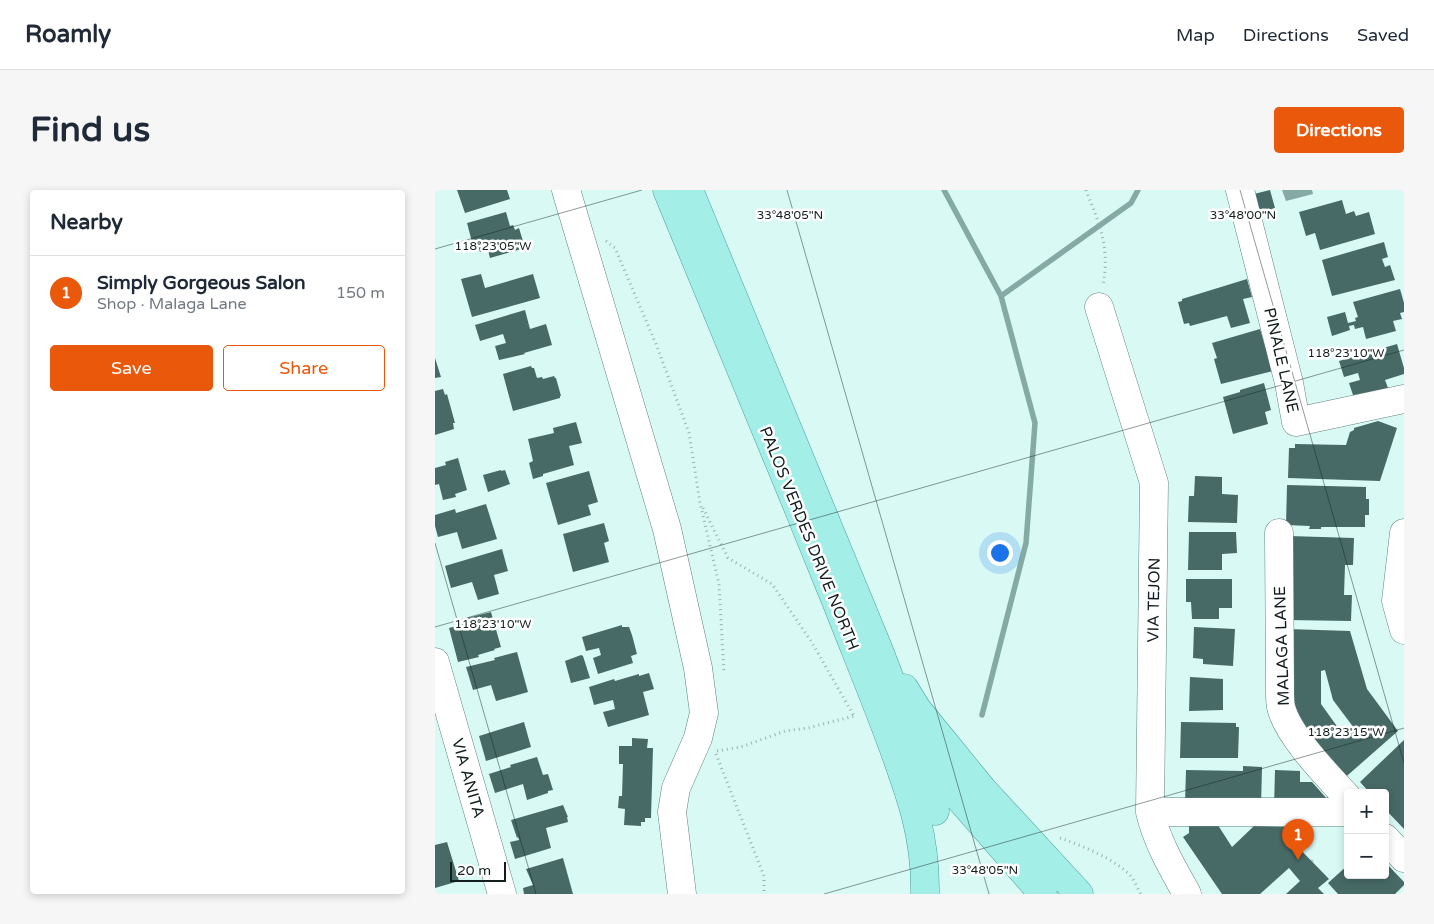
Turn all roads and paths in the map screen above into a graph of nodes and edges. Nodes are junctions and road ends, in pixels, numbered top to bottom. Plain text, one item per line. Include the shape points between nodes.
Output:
1 (566, 190) edge
2 (667, 190) edge
3 (689, 190) edge
4 (1086, 190) edge
5 (1240, 190) edge
6 (1099, 307) joint
7 (1404, 399) edge
8 (701, 503) dead end
9 (1279, 533) dead end
10 (1404, 533) edge
11 (1404, 630) edge
12 (878, 648) junction
13 (435, 662) edge
14 (864, 711) junction
15 (701, 726) junction
16 (917, 750) junction
17 (1344, 794) edge
18 (1150, 812) junction
19 (1344, 812) edge
20 (1055, 836) dead end
21 (1389, 842) edge
22 (1316, 858) dead end
23 (1404, 858) edge
24 (1312, 862) dead end
25 (503, 894) edge
26 (682, 894) edge
27 (925, 894) edge
28 (943, 894) edge
29 (1043, 894) edge
30 (1079, 894) edge
31 (1141, 894) edge
32 (1187, 894) edge

1 - 15 street via 667,529 698,668
2 - 14 main road, PALOS VERDES DRIVE NORTH via 780,461
3 - 12 main road, PALOS VERDES DRIVE NORTH
4 - 6 path via 1100,223 1106,249
5 - 7 street, PINALE LANE via 1296,422
6 - 18 street, VIA TEJON via 1154,483
8 - 14 path via 728,558 772,584
9 - 17 street, MALAGA LANE via 1281,707 1287,723 1312,758
10 - 11 street via 1396,601
12 - 16 main road, PALOS VERDES DRIVE NORTH
12 - 30 main road, PALOS VERDES DRIVE NORTH via 923,716 983,790
13 - 25 street, VIA ANITA
14 - 15 path via 715,751
14 - 16 main road via 887,712
14 - 27 main road, PALOS VERDES DRIVE NORTH via 915,811 923,855
15 - 26 street via 676,788 672,812
16 - 28 main road, PALOS VERDES DRIVE NORTH via 935,810
16 - 29 main road
18 - 19 street
18 - 32 street, VIA TEJON via 1169,863
20 - 31 path via 1078,844 1130,875
21 - 23 street
22 - 24 path

